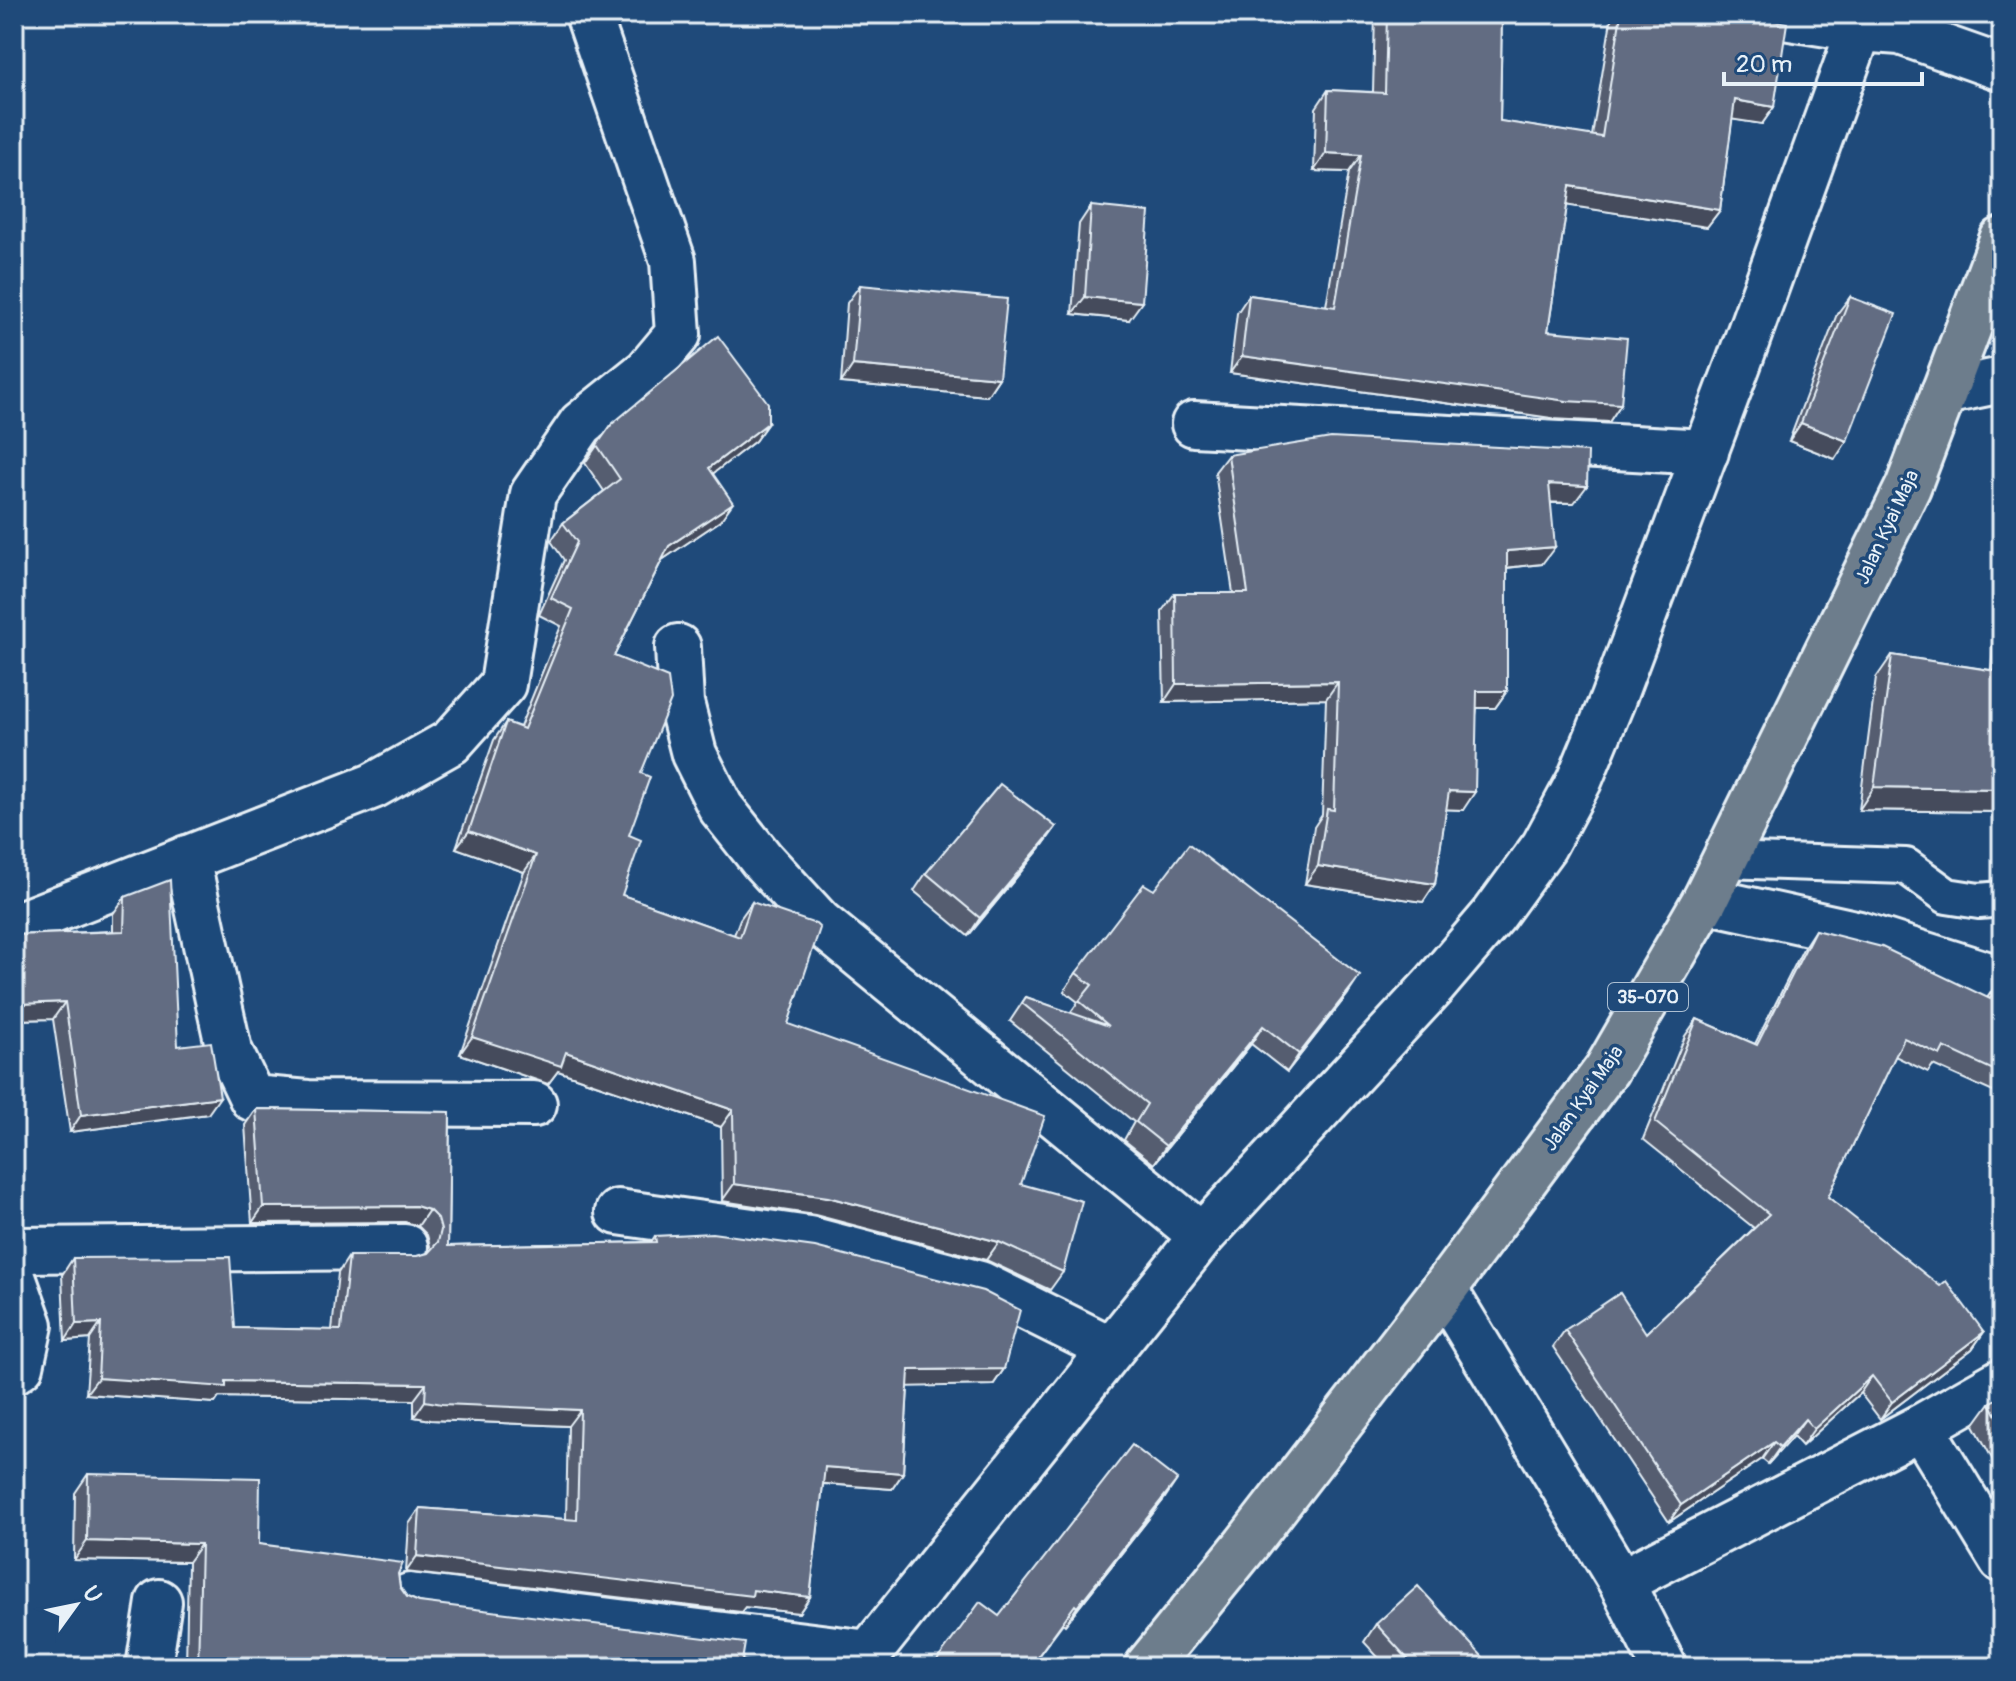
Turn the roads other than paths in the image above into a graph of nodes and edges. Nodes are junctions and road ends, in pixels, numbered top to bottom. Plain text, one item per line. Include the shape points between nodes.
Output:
1 (588, 14) edge
2 (1765, 14) edge
3 (1874, 25) edge
4 (2002, 68) edge
5 (2002, 240) edge
6 (2002, 380) edge
7 (1944, 392) junction
8 (1194, 424) dead end
9 (1706, 452) junction
10 (678, 647) dead end
11 (187, 858) junction
12 (1724, 860) junction
13 (2002, 899) edge
14 (1705, 900) junction
15 (14, 926) edge
16 (2002, 979) edge
17 (534, 1104) dead end
18 (618, 1212) dead end
19 (1202, 1236) junction
20 (405, 1247) dead end
21 (14, 1250) edge
22 (14, 1280) edge
23 (1444, 1289) junction
24 (1111, 1349) junction
25 (14, 1371) edge
26 (2002, 1381) edge
27 (1921, 1427) junction
28 (2002, 1560) edge
29 (1621, 1582) junction
30 (410, 1596) edge
31 (159, 1602) dead end
32 (864, 1660) edge
33 (149, 1667) edge
34 (1147, 1667) edge
35 (1664, 1667) edge

1 - 11 street via 673,261 678,334 647,371 581,424 533,494 503,684 451,742 373,786
2 - 3 street
3 - 4 street
3 - 9 street
5 - 7 main road, Jalan Kyai Maja / 35-070
6 - 7 street
7 - 12 main road, Jalan Kyai Maja / 35-070 via 1908,487
8 - 9 street
9 - 19 street via 1590,755 1544,846 1435,984
10 - 19 street via 681,703 694,754 721,808 763,861 819,922
11 - 15 street
11 - 17 street via 229,1050 252,1098
12 - 13 lane via 1906,866 1947,896
12 - 14 main road, Jalan Kyai Maja / 35-070
14 - 16 street via 1859,934
14 - 23 main road, Jalan Kyai Maja / 35-070 via 1607,1069
18 - 24 street via 809,1239 980,1284
19 - 24 street
20 - 21 street
22 - 25 street via 30,1325 21,1366
23 - 29 street
23 - 34 main road, Jalan Kyai Maja / 35-070
24 - 32 street
26 - 27 street
27 - 28 street
27 - 29 street
29 - 35 street
30 - 32 street
31 - 33 street

